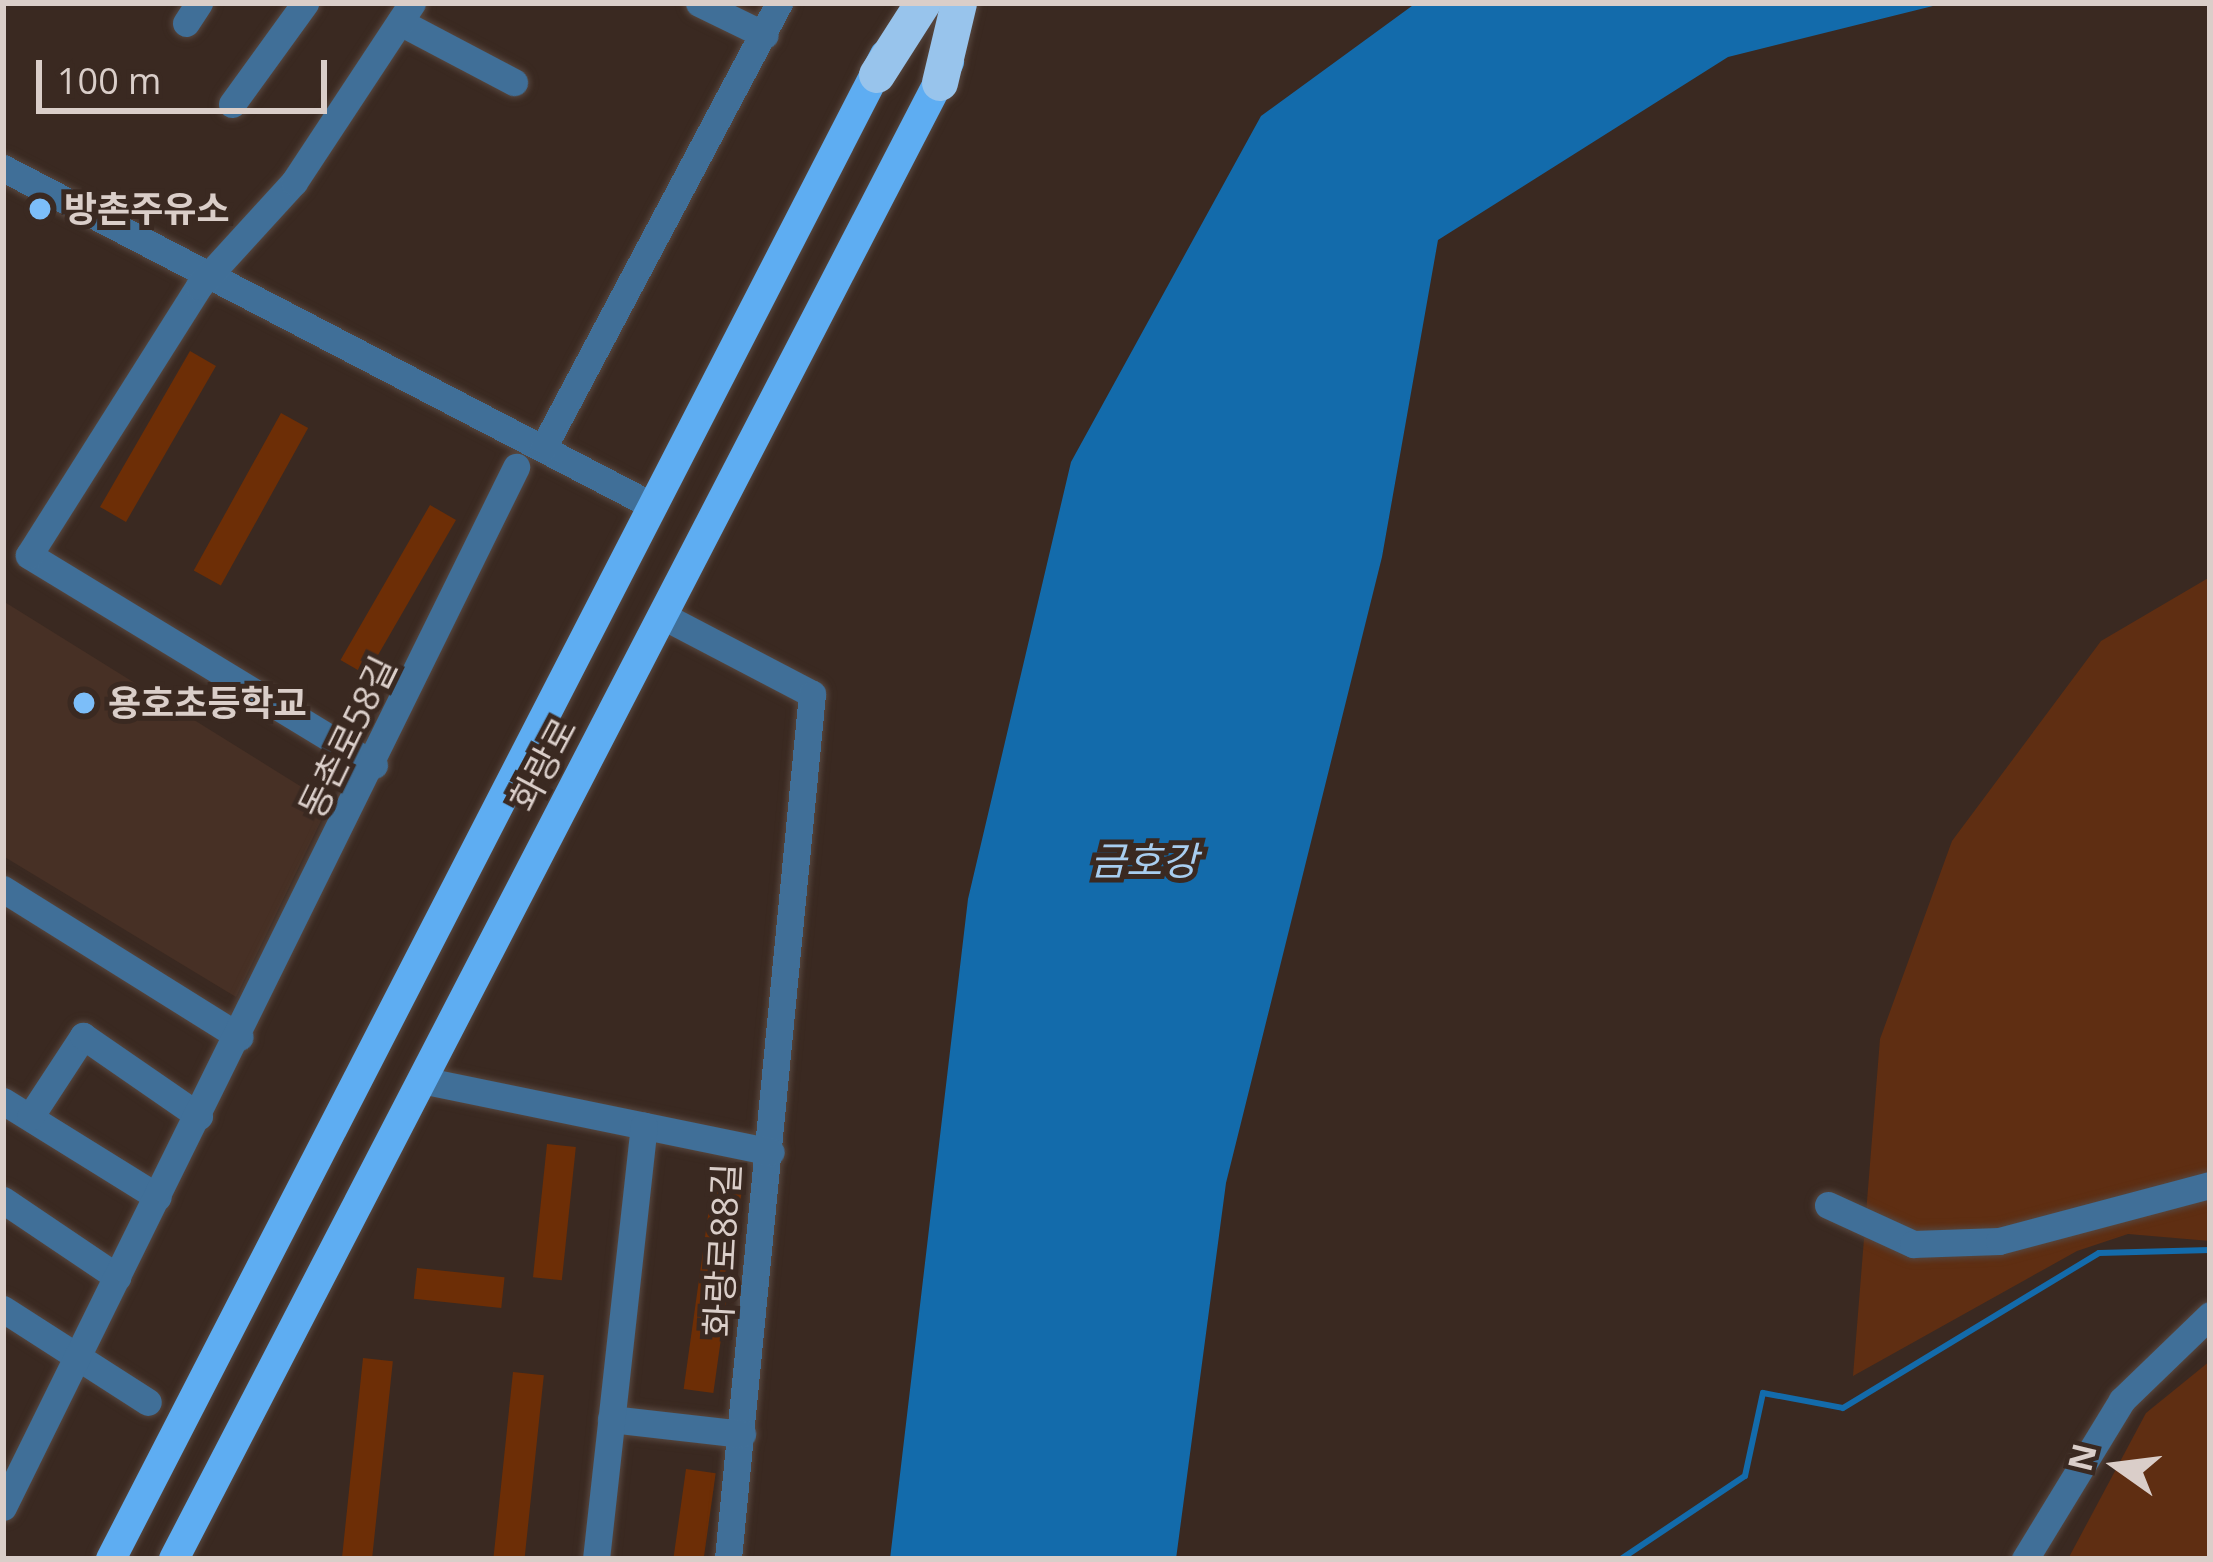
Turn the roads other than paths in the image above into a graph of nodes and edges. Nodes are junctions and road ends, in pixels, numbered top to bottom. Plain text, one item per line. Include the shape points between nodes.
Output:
1 (305, 3) edge
2 (699, 3) edge
3 (778, 3) edge
4 (906, 3) edge
5 (923, 3) edge
6 (959, 3) edge
7 (976, 3) edge
8 (406, 12) edge
9 (765, 35) junction
10 (878, 75) junction
11 (514, 82) dead end
12 (940, 83) junction
13 (232, 104) dead end
14 (3, 168) edge
15 (210, 274) junction
16 (543, 448) junction
17 (516, 467) dead end
18 (653, 506) junction
19 (665, 616) junction
20 (374, 765) junction
21 (3, 889) edge
22 (239, 1037) junction
23 (421, 1080) junction
24 (3, 1101) edge
25 (199, 1116) junction
26 (30, 1118) junction
27 (644, 1126) junction
28 (771, 1152) junction
29 (2210, 1185) edge
30 (158, 1197) junction
31 (3, 1200) edge
32 (1828, 1205) dead end
33 (117, 1277) junction
34 (3, 1309) edge
35 (2210, 1315) edge
36 (78, 1355) junction
37 (148, 1402) dead end
38 (611, 1419) junction
39 (742, 1434) junction
40 (3, 1507) edge
41 (110, 1559) edge
42 (173, 1559) edge
43 (596, 1559) edge
44 (728, 1559) edge
45 (2026, 1559) edge

1 - 13 street
2 - 9 street
3 - 9 street
4 - 10 main road, 화랑로
5 - 10 highway
6 - 12 highway
7 - 12 main road, 화랑로
8 - 11 street
8 - 15 street via 293,182
9 - 16 street
10 - 18 main road, 화랑로
12 - 19 main road, 화랑로
14 - 15 street
15 - 16 street
15 - 20 street via 28,555
16 - 18 street
17 - 20 street, 동촌로58길
18 - 41 main road, 화랑로
19 - 23 main road, 화랑로
19 - 28 street via 812,694
20 - 22 street, 동촌로58길
21 - 22 street
22 - 25 street, 동촌로58길
23 - 27 street, 화랑로88길
23 - 42 main road, 화랑로
24 - 26 street
25 - 26 street via 82,1036
25 - 30 street, 동촌로58길
26 - 30 street
27 - 28 street, 화랑로88길
27 - 38 street
28 - 39 street, 화랑로88길
29 - 32 street via 1999,1241 1913,1244
30 - 33 street, 동촌로58길
31 - 33 street
33 - 36 street, 동촌로58길
34 - 36 street
35 - 45 street via 2122,1400
36 - 37 street
36 - 40 street, 동촌로58길
38 - 39 street
38 - 43 street
39 - 44 street, 화랑로88길

